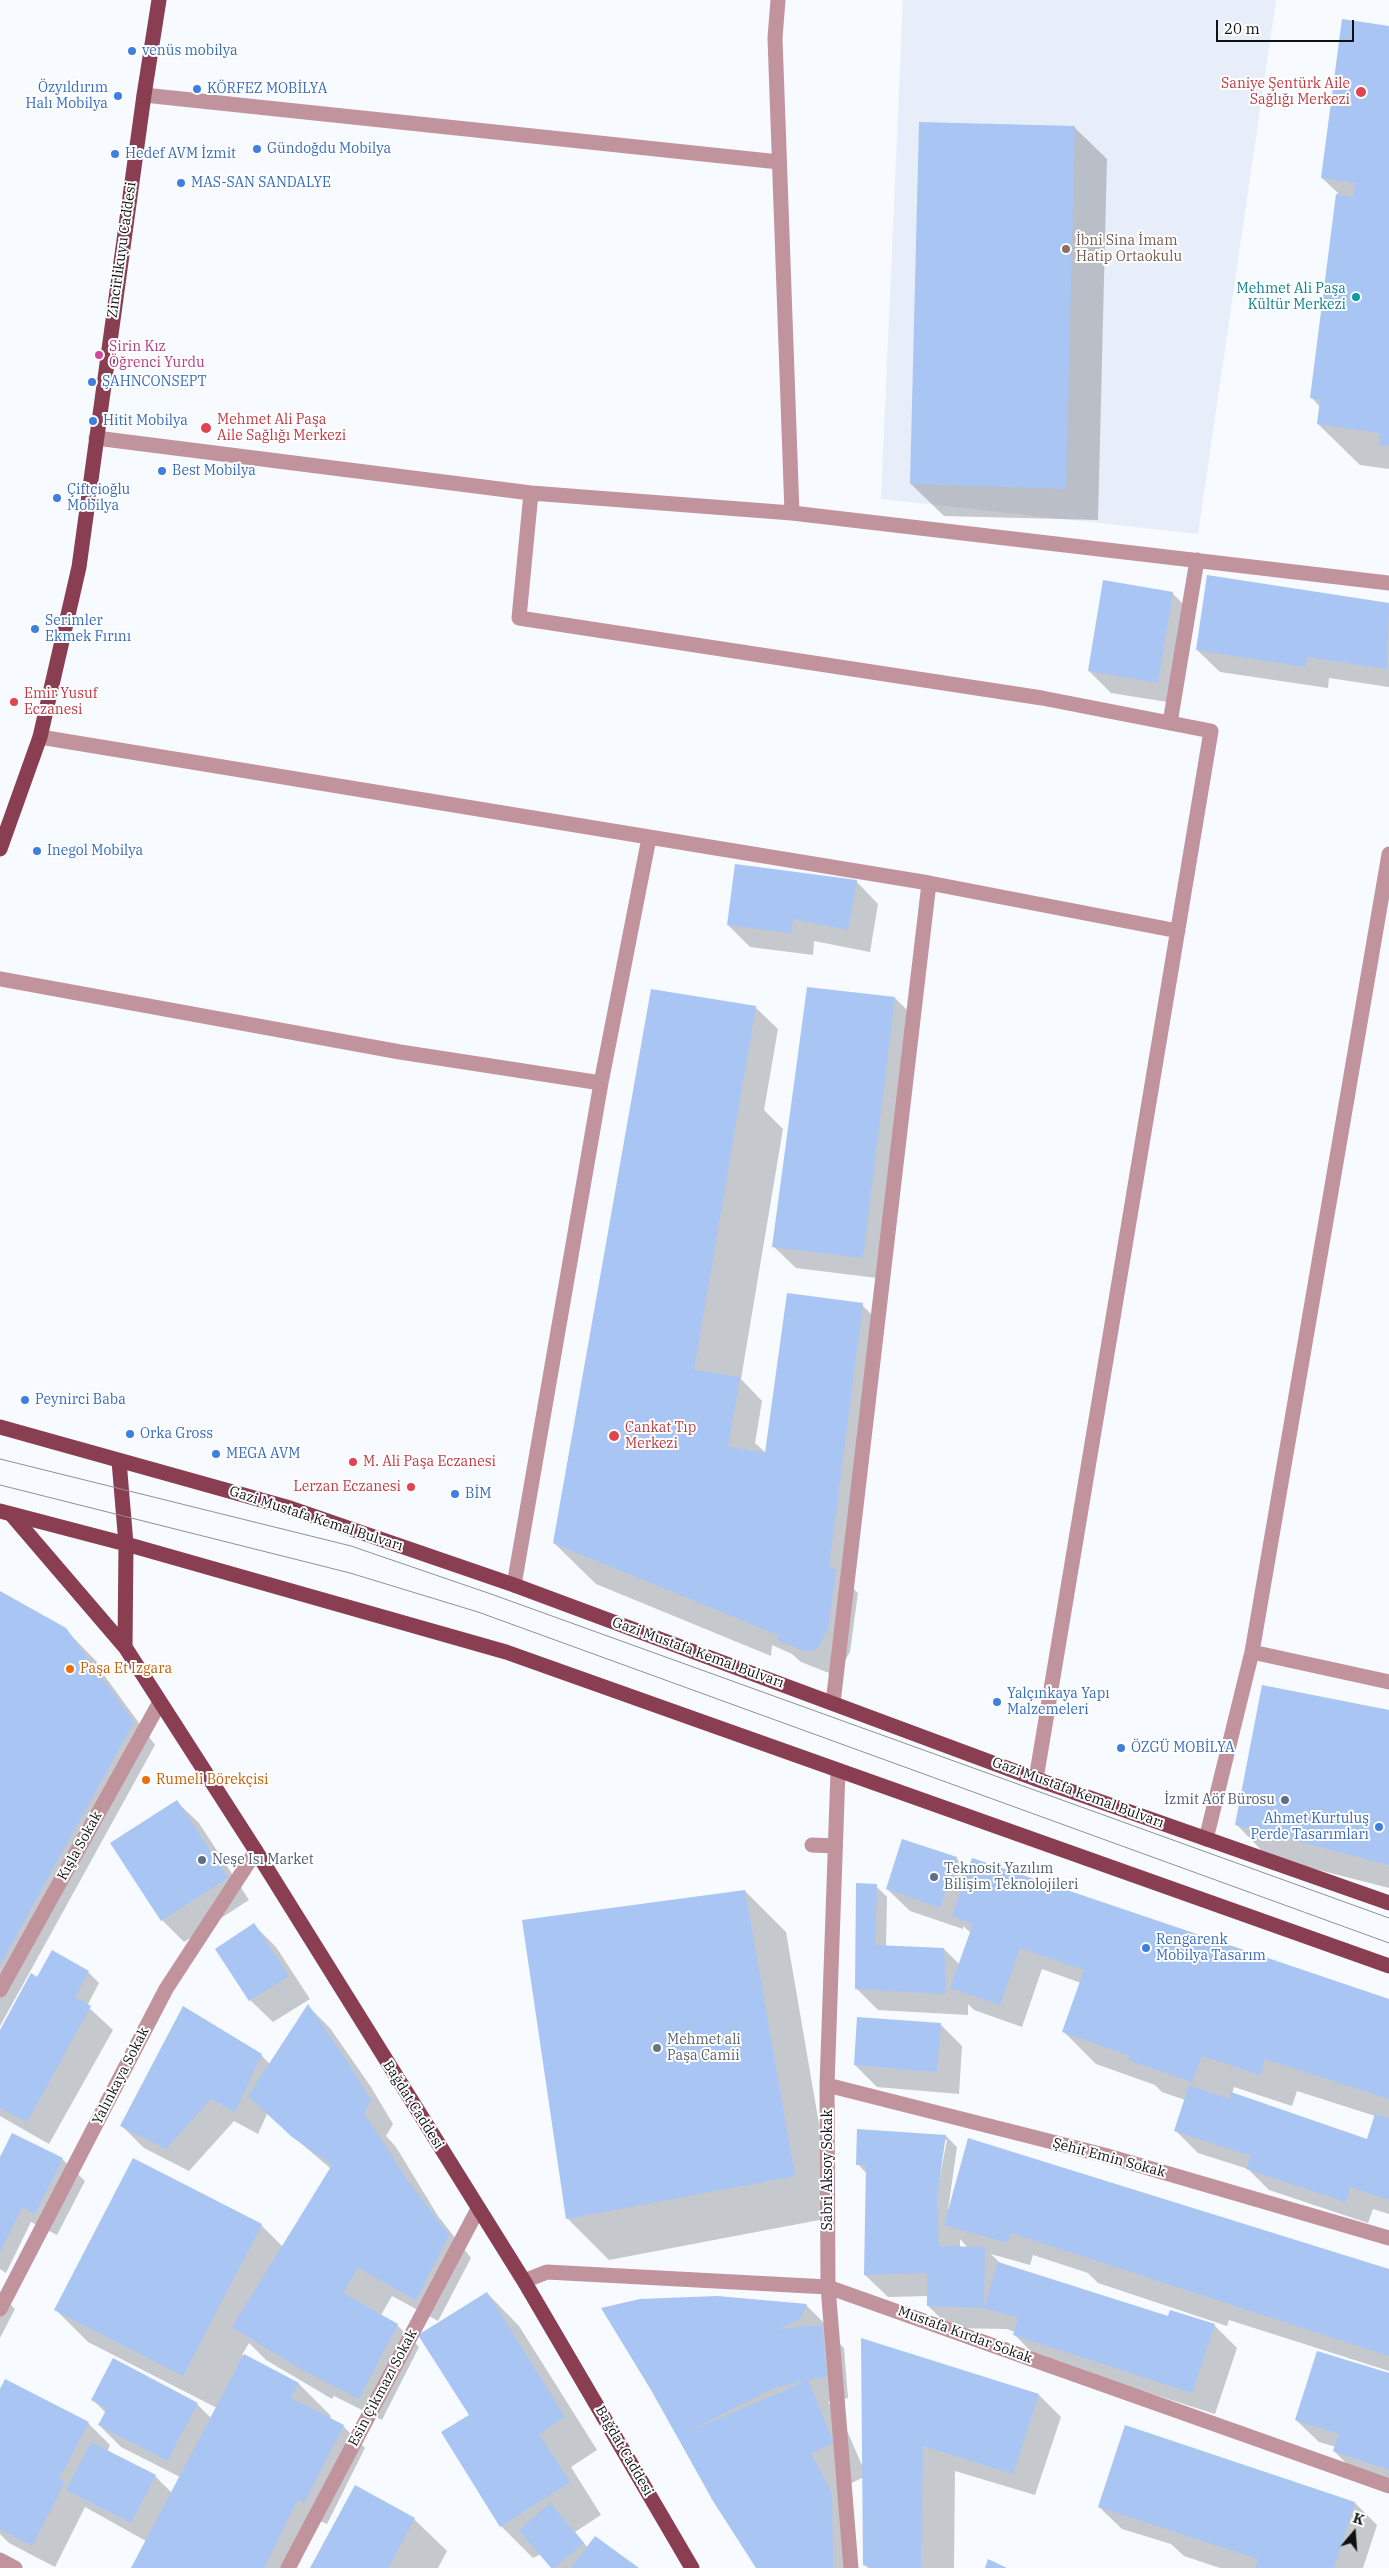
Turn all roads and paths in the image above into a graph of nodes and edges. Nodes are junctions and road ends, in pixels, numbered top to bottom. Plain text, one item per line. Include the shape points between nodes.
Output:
1 (159, 0) edge
2 (778, 0) edge
3 (144, 95) junction
4 (779, 162) junction
5 (96, 438) junction
6 (531, 493) junction
7 (792, 513) junction
8 (1197, 560) junction
9 (1389, 583) edge
10 (1170, 723) junction
11 (40, 737) junction
12 (649, 838) junction
13 (0, 850) edge
14 (1389, 854) edge
15 (929, 883) junction
16 (1178, 931) junction
17 (0, 979) edge
18 (601, 1083) junction
19 (0, 1427) edge
20 (119, 1461) junction
21 (6, 1513) edge
22 (126, 1544) junction
23 (514, 1586) junction
24 (125, 1647) junction
25 (1252, 1652) junction
26 (1389, 1682) edge
27 (160, 1702) junction
28 (833, 1703) junction
29 (838, 1771) junction
30 (1036, 1779) junction
31 (1206, 1839) junction
32 (812, 1845) dead end
33 (836, 1846) junction
34 (256, 1851) junction
35 (1389, 1903) edge
36 (1389, 1966) edge
37 (0, 1990) edge
38 (827, 2085) junction
39 (478, 2209) junction
40 (1389, 2238) edge
41 (524, 2281) junction
42 (828, 2287) junction
43 (0, 2309) edge
44 (1389, 2486) edge
45 (0, 2560) edge
46 (15, 2568) edge
47 (288, 2568) edge
48 (692, 2568) edge
49 (851, 2568) edge

1 - 3 main road, Zincirlikuyu Caddesi
2 - 4 street via 775,38
3 - 4 street
3 - 5 main road, Zincirlikuyu Caddesi
4 - 7 street
5 - 6 street
5 - 11 main road, Zincirlikuyu Caddesi via 79,567
6 - 7 street
6 - 10 street via 519,618 1042,698
7 - 8 street
8 - 9 street
8 - 10 street
10 - 16 street via 1211,731
11 - 12 street
11 - 13 main road, Zincirlikuyu Caddesi
12 - 15 street
12 - 18 street
14 - 25 street
15 - 16 street
15 - 28 street
16 - 30 street
17 - 18 street via 400,1052
18 - 23 street
19 - 20 main road, Gazi Mustafa Kemal Bulvarı
20 - 22 main road
20 - 23 main road, Gazi Mustafa Kemal Bulvarı via 290,1508
21 - 22 main road
21 - 24 main road, Bağdat Caddesi
22 - 24 main road
22 - 29 main road via 506,1652
23 - 28 main road, Gazi Mustafa Kemal Bulvarı
24 - 27 main road, Bağdat Caddesi
25 - 26 street
25 - 31 street
27 - 34 main road, Bağdat Caddesi
27 - 37 street, Kışla Sokak
28 - 30 main road, Gazi Mustafa Kemal Bulvarı
29 - 33 street, Sabri Aksoy Sokak
29 - 36 main road
30 - 31 main road, Gazi Mustafa Kemal Bulvarı
31 - 35 main road, Gazi Mustafa Kemal Bulvarı
32 - 33 street
33 - 38 street, Sabri Aksoy Sokak
34 - 39 main road, Bağdat Caddesi
34 - 43 street, Yalınkaya Sokak via 166,1989
38 - 40 street, Şehit Emin Sokak via 1104,2155
38 - 42 street, Sabri Aksoy Sokak
39 - 41 main road, Bağdat Caddesi
39 - 47 street, Esin Çıkmazı Sokak
41 - 42 street, Mustafa Kırdar Sokak via 547,2272
41 - 48 main road, Bağdat Caddesi
42 - 44 street, Mustafa Kırdar Sokak
42 - 49 street, Sabri Aksoy Sokak
45 - 46 street

